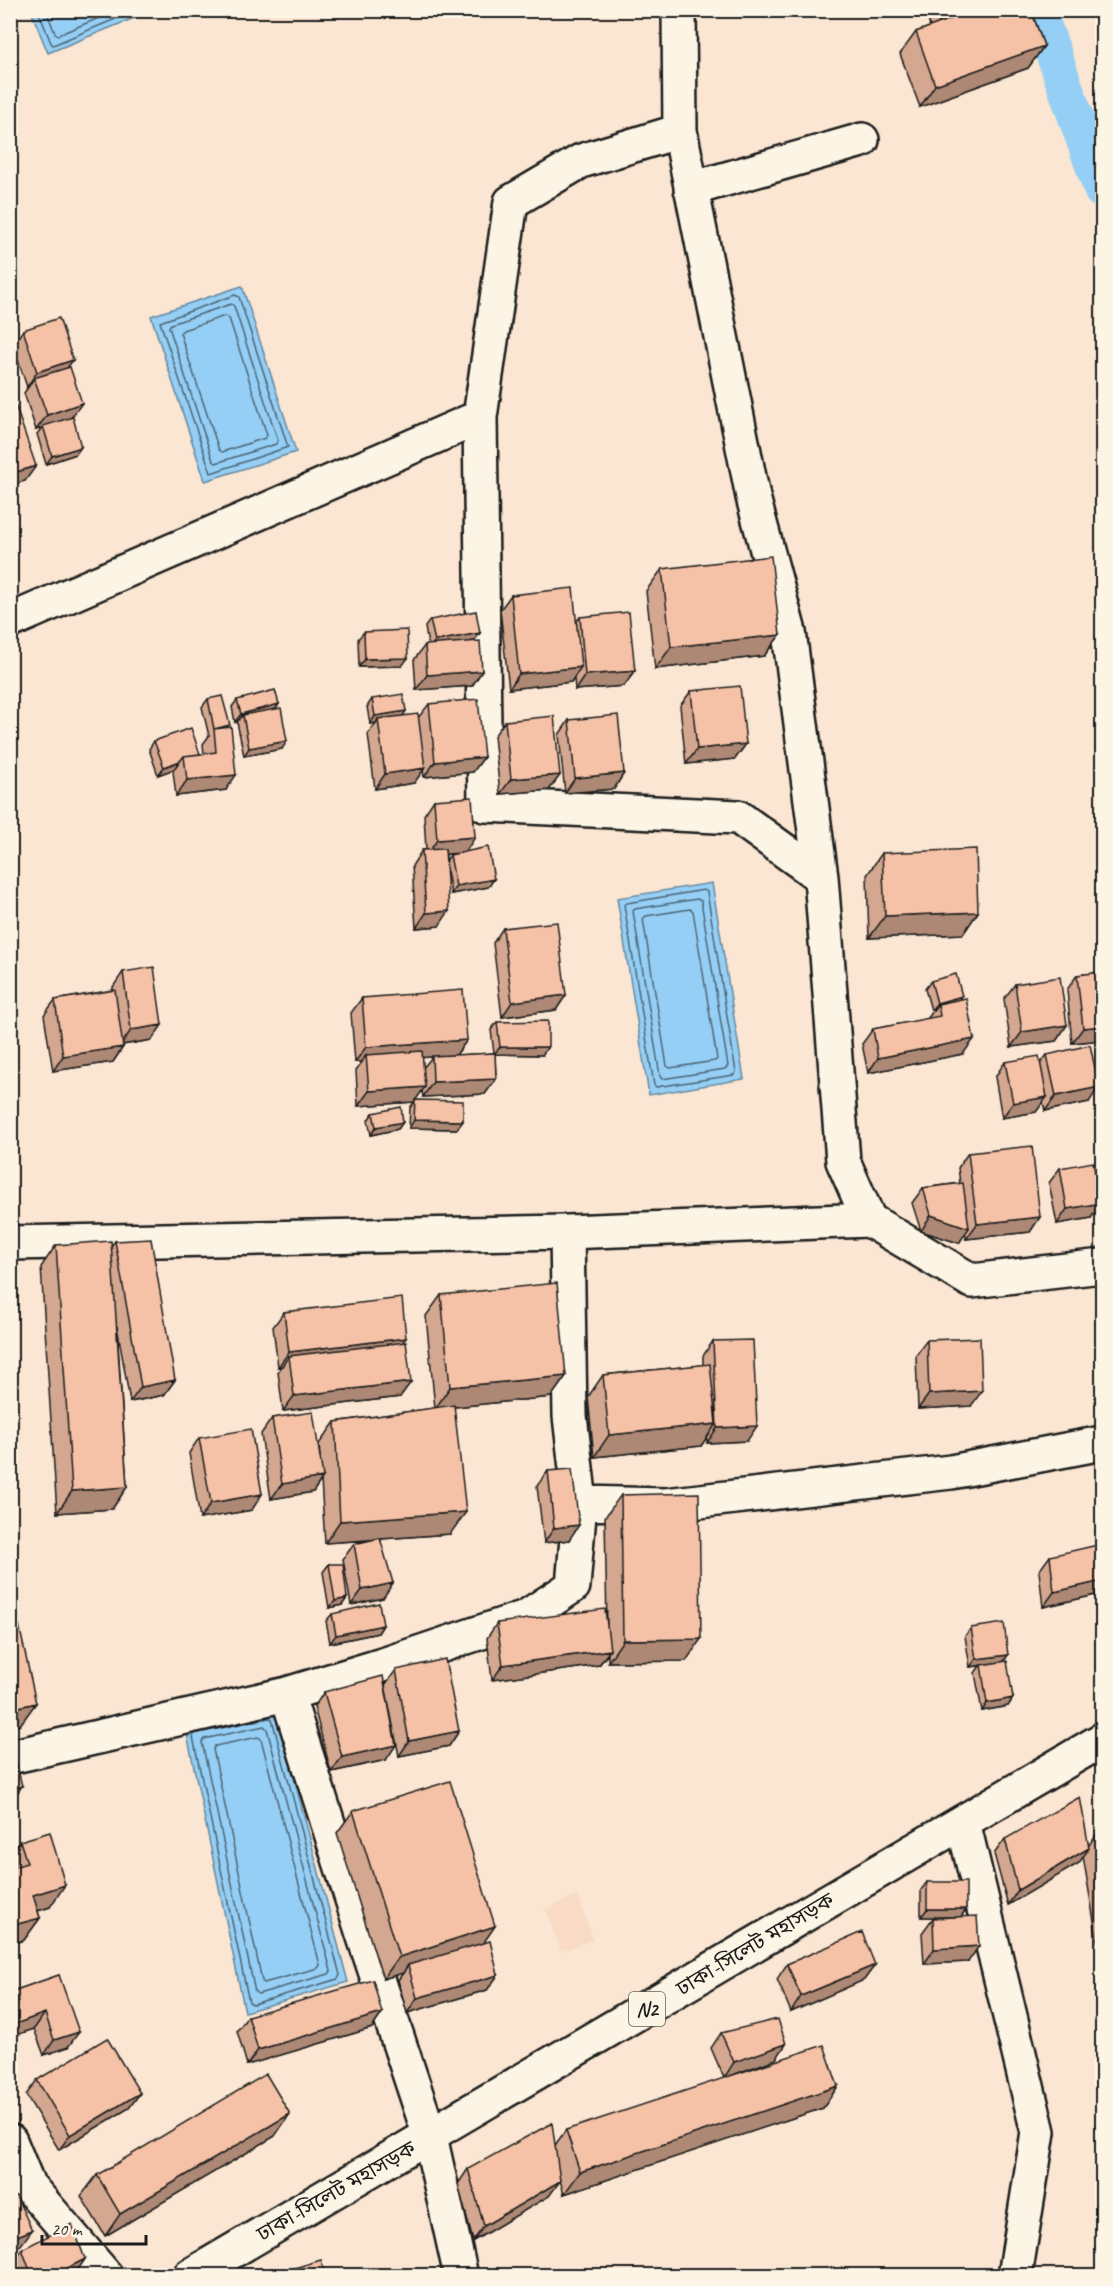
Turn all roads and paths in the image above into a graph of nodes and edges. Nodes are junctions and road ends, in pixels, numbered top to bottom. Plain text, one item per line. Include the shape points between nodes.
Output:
1 (679, 10) edge
2 (680, 131) junction
3 (862, 140) dead end
4 (691, 189) junction
5 (480, 417) junction
6 (10, 621) edge
7 (821, 877) junction
8 (869, 1221) junction
9 (567, 1232) junction
10 (10, 1243) edge
11 (1102, 1266) edge
12 (1102, 1443) edge
13 (580, 1503) junction
14 (287, 1694) junction
15 (1102, 1740) edge
16 (10, 1757) edge
17 (963, 1822) junction
18 (430, 2136) junction
19 (10, 2141) edge
20 (106, 2276) edge
21 (190, 2276) edge
22 (461, 2276) edge
23 (1015, 2276) edge

1 - 2 main road
2 - 4 main road
2 - 5 main road via 581,161 511,202
3 - 4 main road
4 - 7 main road via 753,497 789,632
5 - 6 main road
5 - 7 main road via 485,805 738,817
7 - 8 main road via 843,1161
8 - 9 main road
8 - 11 main road via 972,1281
9 - 10 main road
9 - 13 main road via 570,1416
12 - 13 main road via 951,1472 665,1504
13 - 14 main road via 573,1586 526,1617
14 - 16 main road
14 - 18 main road
15 - 17 main road, ঢাকা-সিলেট মহাসড়ক / N2
17 - 18 main road, ঢাকা-সিলেট মহাসড়ক / N2
17 - 23 main road via 1038,2132
18 - 21 main road, ঢাকা-সিলেট মহাসড়ক / N2
18 - 22 main road
19 - 20 main road via 28,2185

